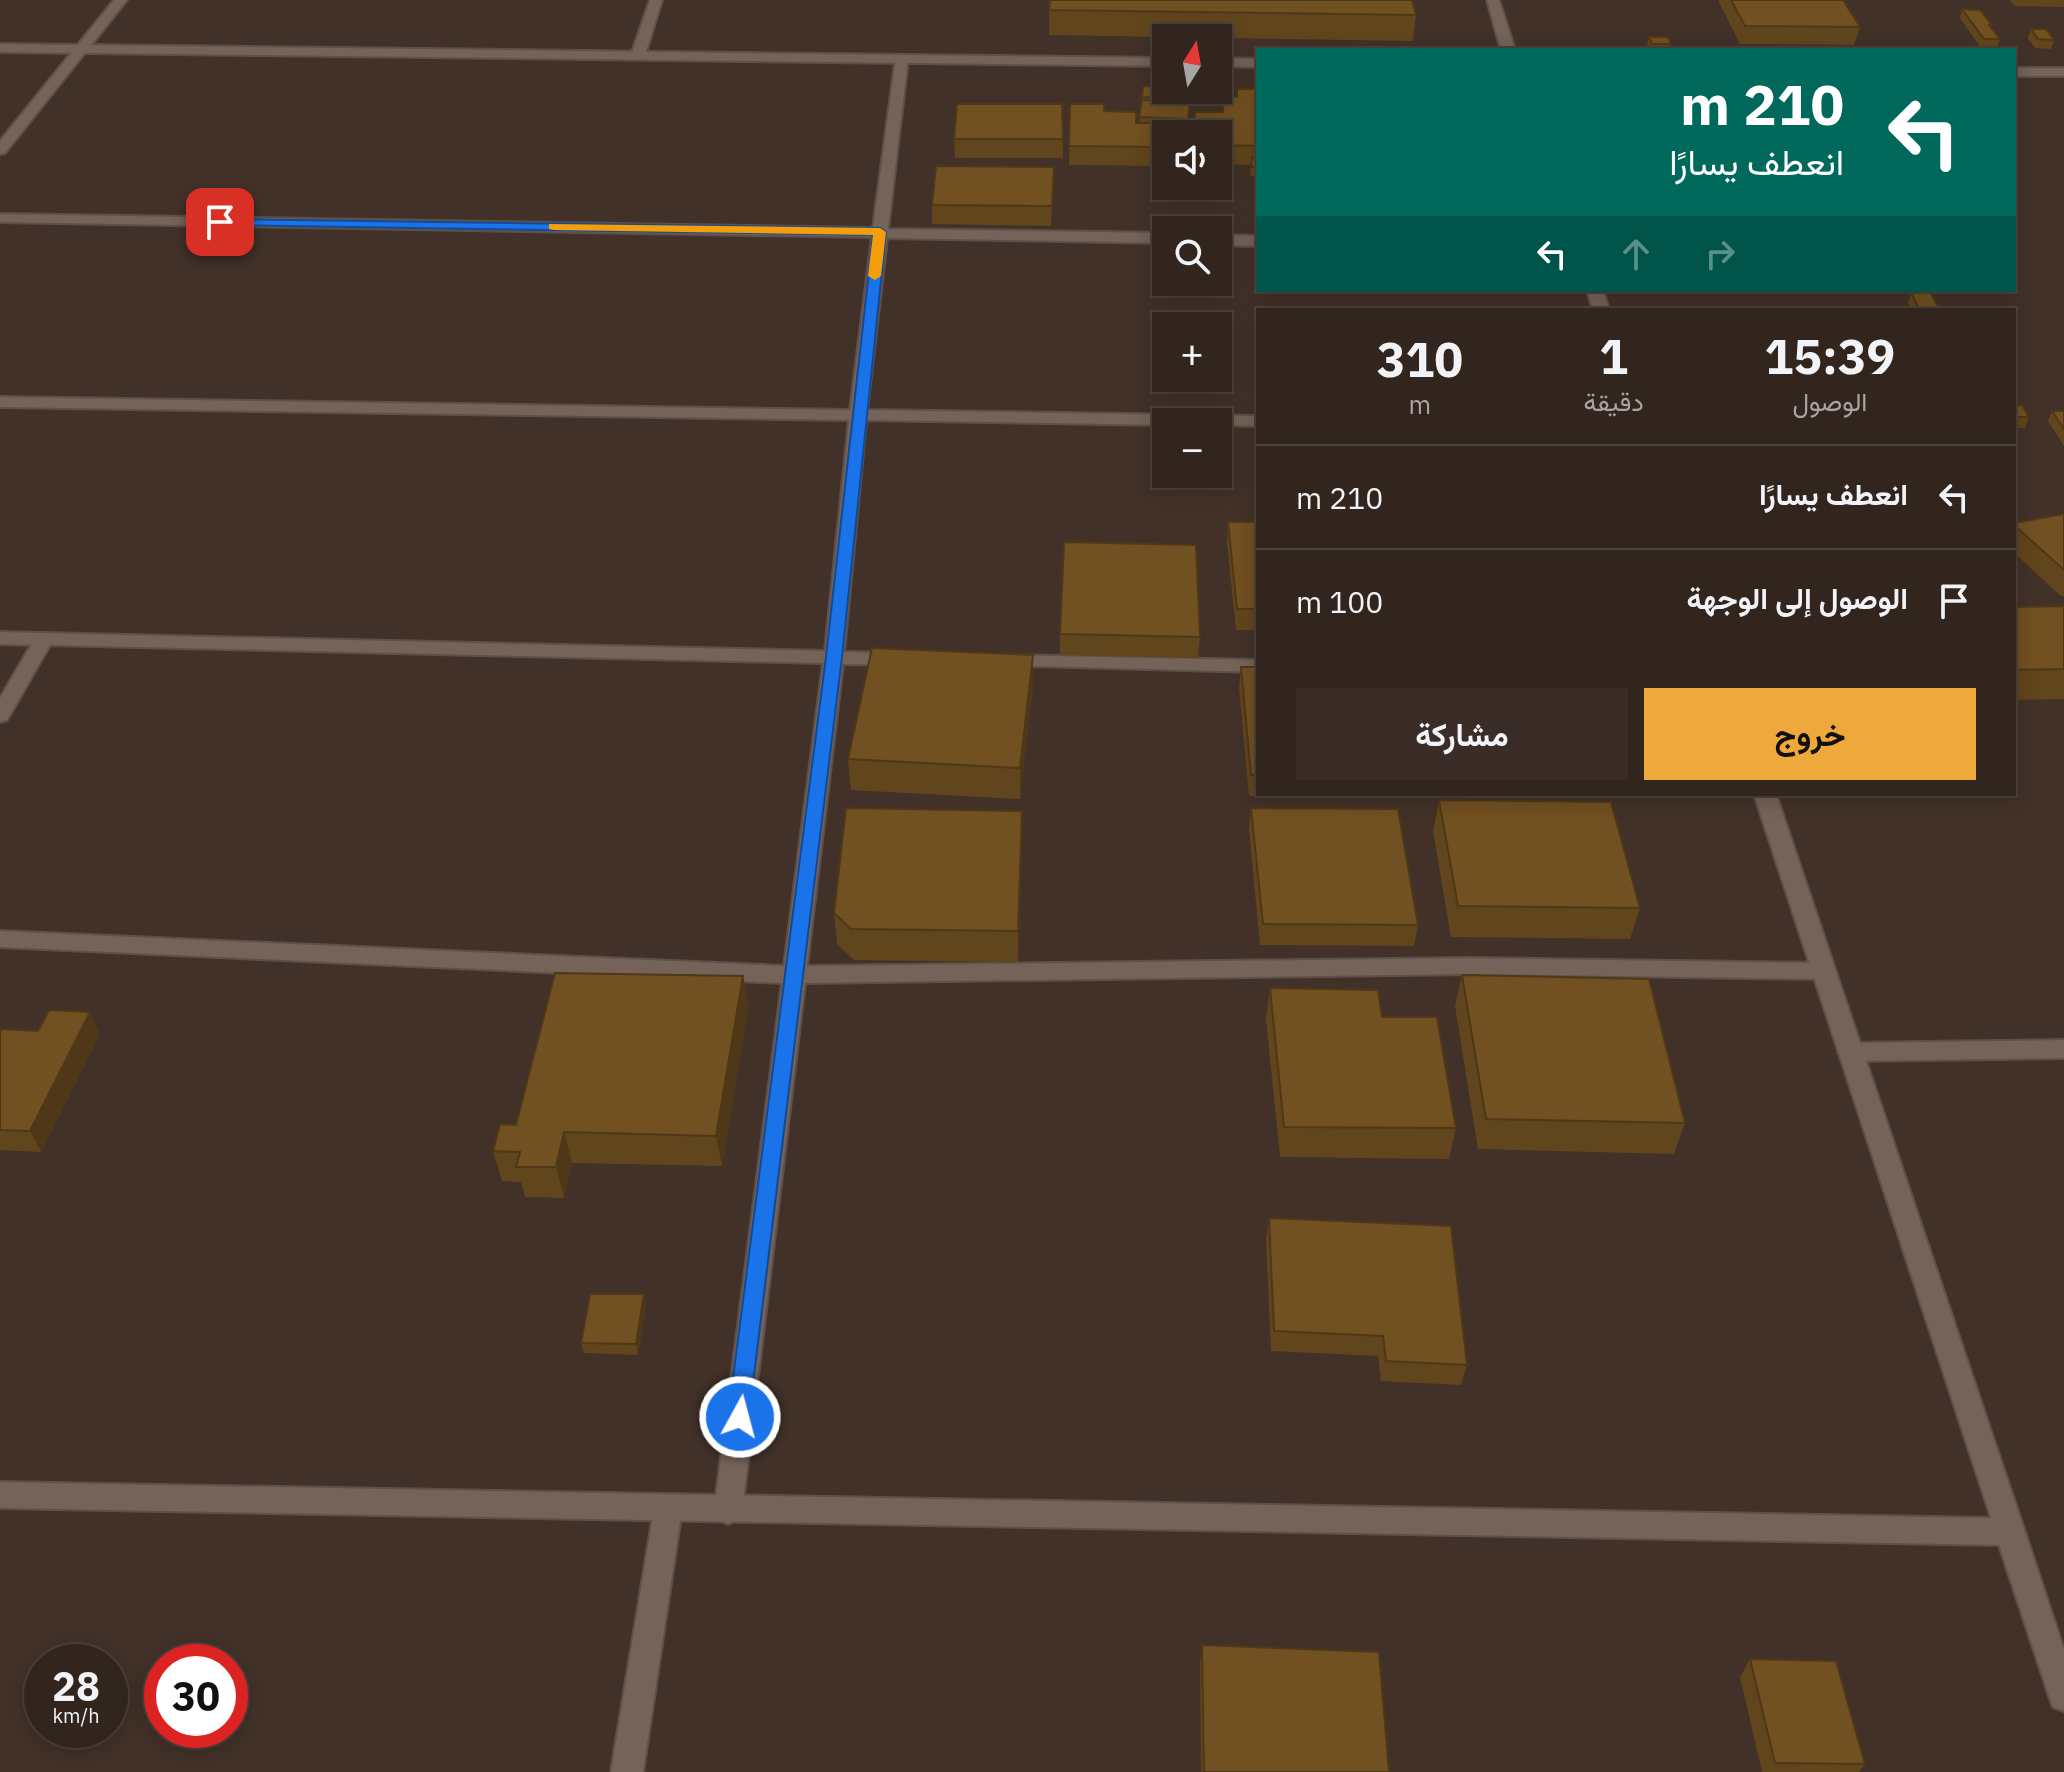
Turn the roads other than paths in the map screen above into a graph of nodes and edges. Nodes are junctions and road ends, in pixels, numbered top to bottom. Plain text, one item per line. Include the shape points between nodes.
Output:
1 (121, 0) edge
2 (656, 0) edge
3 (1493, 0) edge
4 (0, 48) edge
5 (1507, 48) edge
6 (82, 49) junction
7 (638, 55) junction
8 (901, 59) junction
9 (1152, 62) edge
10 (1232, 62) edge
11 (1256, 63) edge
12 (2016, 72) edge
13 (2064, 72) edge
14 (0, 150) edge
15 (0, 218) edge
16 (880, 232) junction
17 (1152, 238) edge
18 (1232, 240) edge
19 (1256, 241) edge
20 (0, 402) edge
21 (858, 415) junction
22 (1256, 421) edge
23 (0, 638) edge
24 (44, 639) junction
25 (834, 657) junction
26 (913, 659) edge
27 (991, 661) edge
28 (1256, 666) edge
29 (0, 715) edge
30 (1766, 796) edge
31 (0, 939) edge
32 (1822, 971) junction
33 (793, 975) junction
34 (2064, 1049) edge
35 (1850, 1052) junction
36 (0, 1495) edge
37 (668, 1509) junction
38 (728, 1511) junction
39 (2011, 1532) junction
40 (2064, 1696) edge
41 (627, 1772) edge

1 - 6 street
2 - 7 street
3 - 5 street
4 - 6 street
6 - 7 street
6 - 14 street
7 - 8 street
8 - 9 street
8 - 16 street
10 - 11 street
12 - 13 street
15 - 16 street
16 - 17 street
16 - 21 street
18 - 19 street
20 - 21 street
21 - 22 street
21 - 25 street
23 - 24 street
24 - 25 street
24 - 29 street
25 - 26 street
25 - 33 street
27 - 28 street
30 - 32 street
31 - 33 street
32 - 33 street via 1467,966
32 - 35 street
33 - 38 street
34 - 35 street
35 - 39 street
36 - 37 street
37 - 38 street
37 - 41 street
38 - 39 street
39 - 40 street

